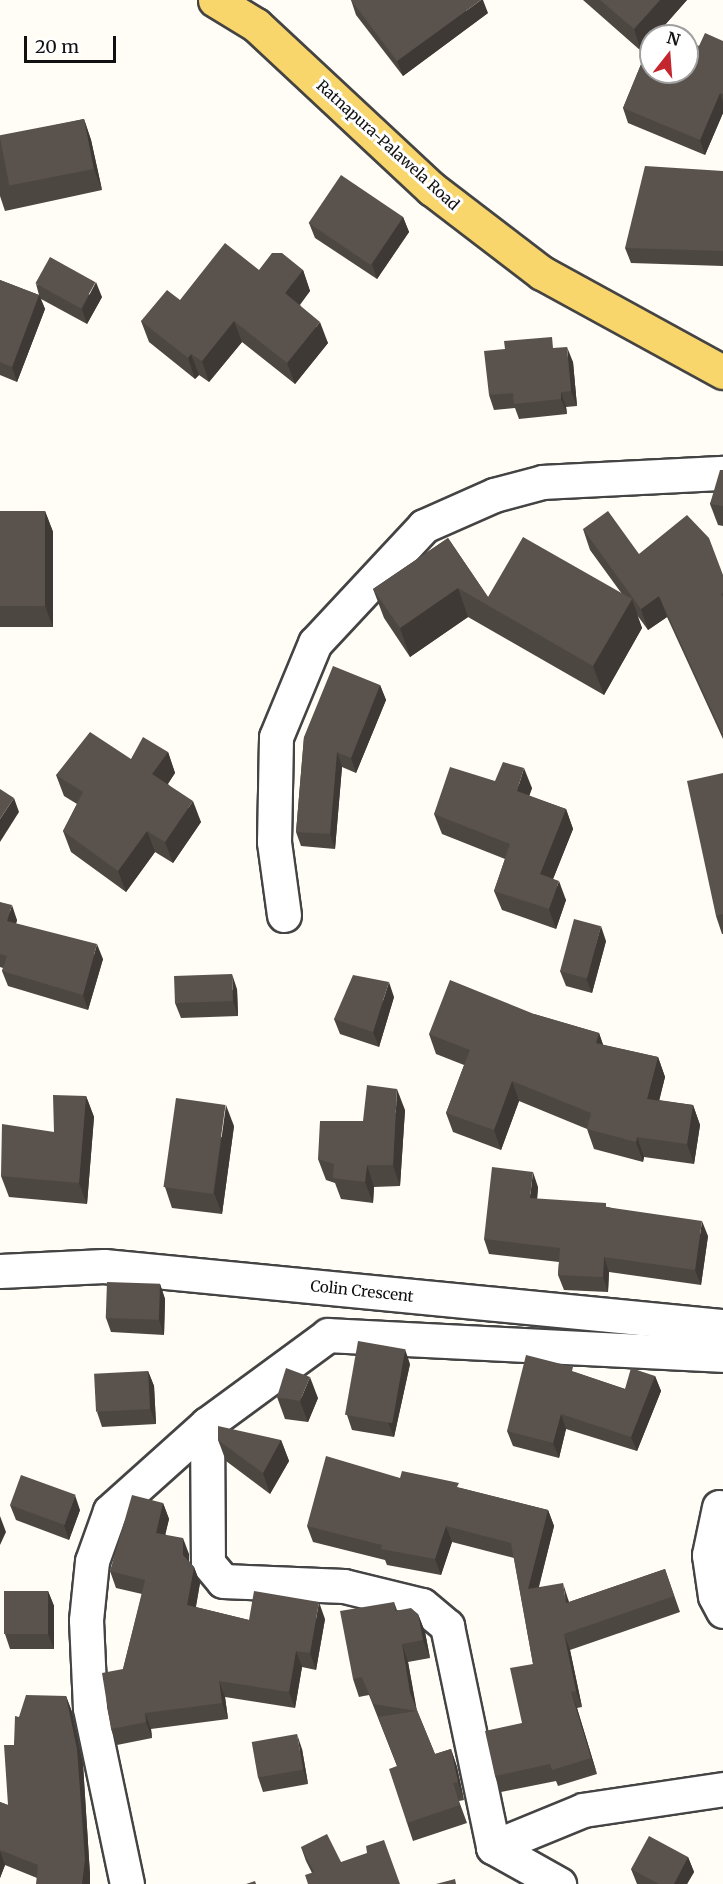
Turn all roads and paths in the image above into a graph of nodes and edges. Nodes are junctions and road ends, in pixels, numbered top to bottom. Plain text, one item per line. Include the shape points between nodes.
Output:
1 (215, 0) edge
2 (723, 372) edge
3 (723, 473) edge
4 (284, 915) dead end
5 (0, 1270) edge
6 (723, 1326) edge
7 (723, 1355) edge
8 (207, 1424) junction
9 (722, 1502) edge
10 (723, 1611) edge
11 (723, 1789) edge
12 (493, 1847) junction
13 (127, 1884) edge
14 (559, 1884) edge

1 - 2 main road, Ratnapura-Palawela Road via 256,25 432,189 542,273
3 - 4 street via 543,482 494,495 424,526 315,643 276,737 274,842
5 - 6 street, Colin Crescent via 104,1266
7 - 8 street via 328,1335
8 - 12 street via 208,1563 223,1581 344,1586 422,1605 447,1626
8 - 13 street via 110,1511 92,1561 86,1620 90,1707
9 - 10 street via 709,1555 715,1596
11 - 12 street via 583,1810
12 - 14 street

